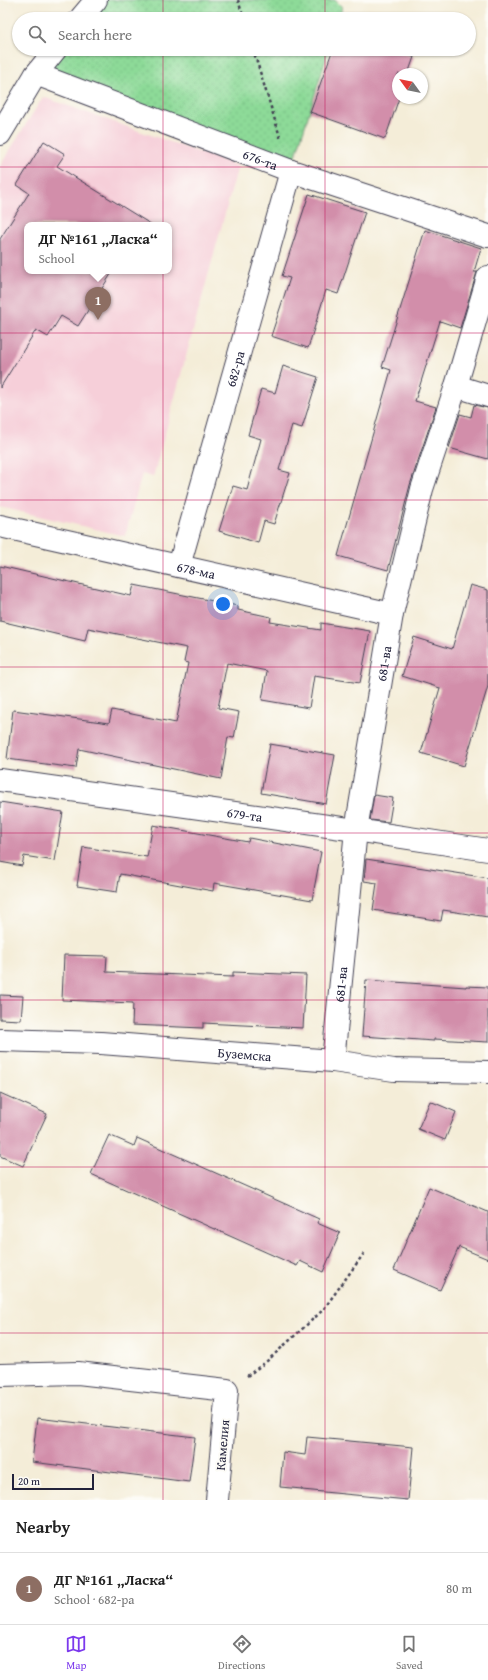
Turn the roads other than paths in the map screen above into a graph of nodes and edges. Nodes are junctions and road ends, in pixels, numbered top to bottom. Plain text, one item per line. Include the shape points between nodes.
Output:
1 (96, 0) edge
2 (86, 12) edge
3 (50, 56) edge
4 (36, 74) junction
5 (0, 134) edge
6 (291, 171) junction
7 (488, 236) edge
8 (488, 277) edge
9 (456, 386) junction
10 (488, 396) edge
11 (0, 526) edge
12 (179, 566) junction
13 (392, 614) junction
14 (0, 780) edge
15 (356, 830) junction
16 (488, 850) edge
17 (0, 1040) edge
18 (333, 1061) junction
19 (488, 1072) edge
20 (0, 1375) edge
21 (217, 1500) edge

1 - 2 street
3 - 4 street
4 - 5 street
4 - 6 street, 676-та
6 - 7 street, 676-та
6 - 12 street, 682-ра
8 - 9 street, 681-ва
9 - 10 street
9 - 13 street, 681-ва via 422,489
11 - 12 street, 678-ма
12 - 13 street, 678-ма
13 - 15 street, 681-ва
14 - 15 street, 679-та
15 - 16 street, 679-та
15 - 18 street, 681-ва
17 - 18 street, Буземска via 101,1043
18 - 19 street, Буземска via 394,1070
20 - 21 street, Камелия via 78,1373 227,1390

